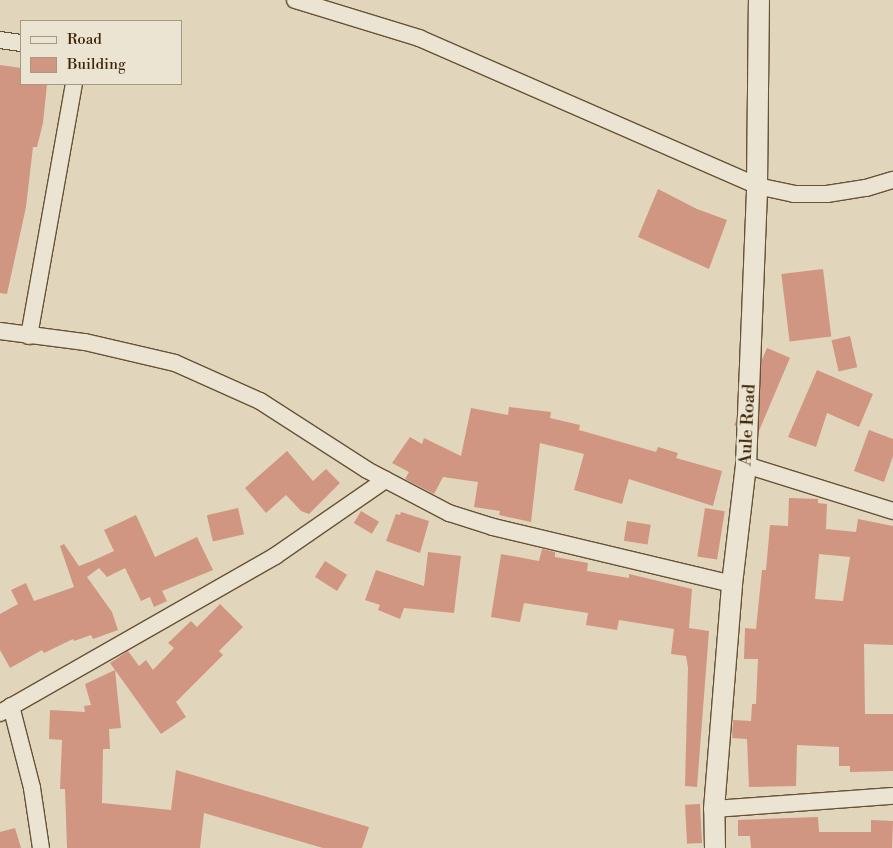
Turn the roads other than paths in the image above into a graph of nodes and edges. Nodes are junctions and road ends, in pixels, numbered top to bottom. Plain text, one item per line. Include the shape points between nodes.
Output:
1 (295, 0) edge
2 (759, 0) edge
3 (0, 40) edge
4 (20, 43) edge
5 (74, 85) edge
6 (893, 180) edge
7 (757, 186) junction
8 (0, 331) edge
9 (29, 336) junction
10 (746, 465) junction
11 (385, 480) junction
12 (893, 510) edge
13 (732, 584) junction
14 (6, 709) edge
15 (893, 796) edge
16 (714, 809) junction
17 (41, 848) edge
18 (715, 848) edge

1 - 7 street via 419,38
2 - 7 street, Aule Road
3 - 4 street
5 - 9 street
6 - 7 street via 827,194 794,194
7 - 10 street, Aule Road
8 - 9 street
9 - 11 street via 86,342 175,363 223,382 260,401
10 - 12 street
10 - 13 street, Aule Road
11 - 13 street via 449,513 493,527
11 - 14 street via 275,556
13 - 16 street, Aule Road
14 - 17 street via 32,788
15 - 16 street
16 - 18 street, Aule Road

